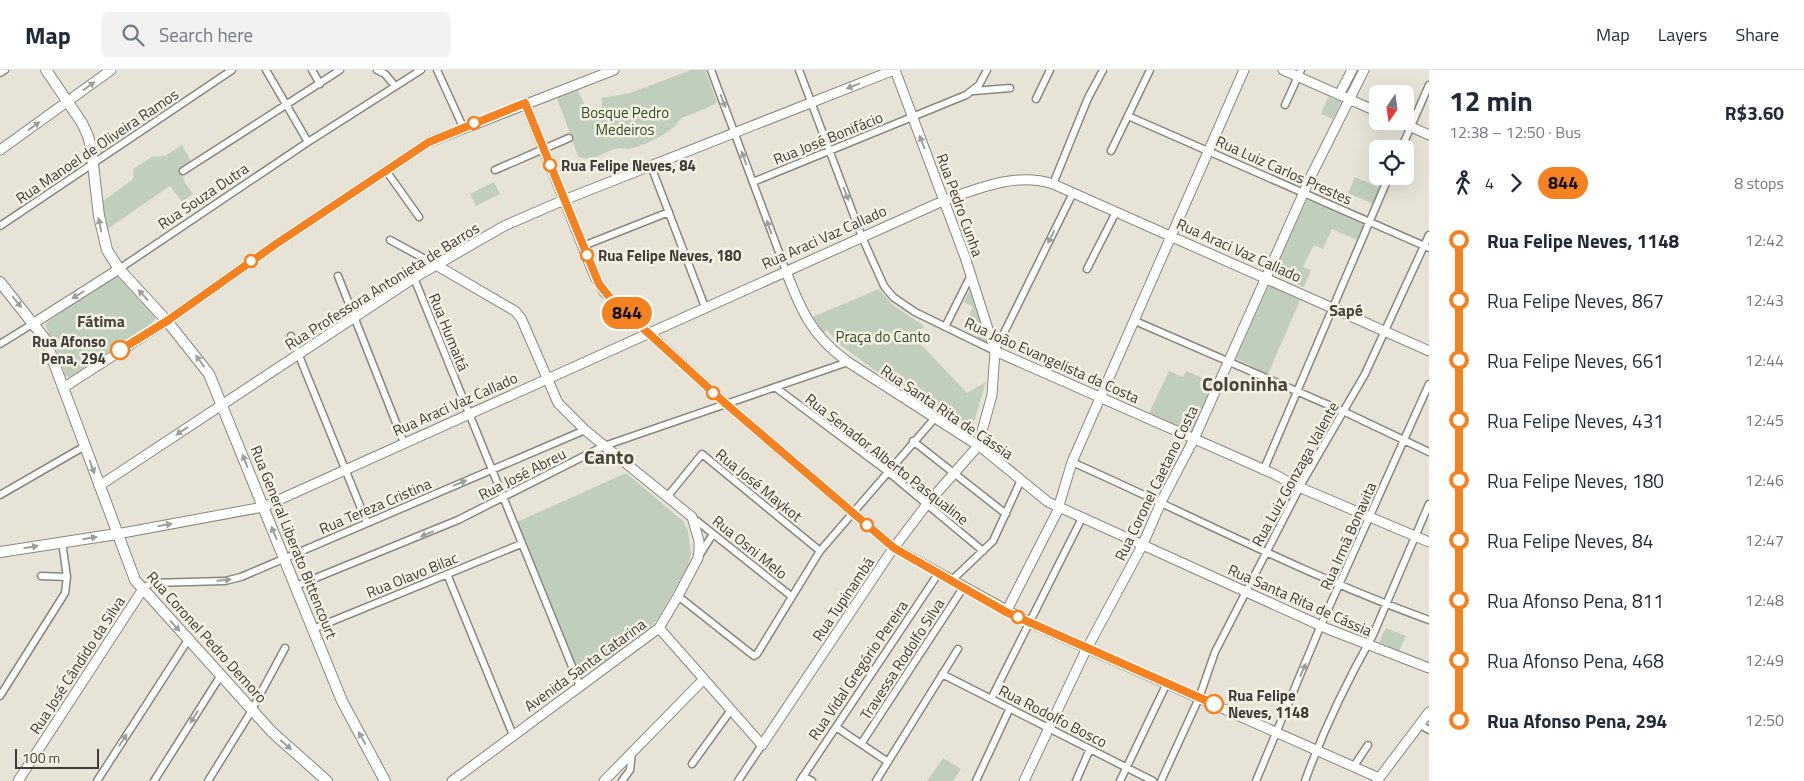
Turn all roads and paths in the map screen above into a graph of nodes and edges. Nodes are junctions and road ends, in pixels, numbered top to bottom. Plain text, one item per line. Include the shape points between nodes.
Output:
1 (5, 70) edge
2 (46, 70) edge
3 (111, 70) edge
4 (232, 70) edge
5 (266, 70) edge
6 (312, 70) edge
7 (340, 70) edge
8 (377, 70) edge
9 (420, 70) edge
10 (437, 70) edge
11 (614, 70) edge
12 (711, 70) edge
13 (799, 70) edge
14 (894, 70) edge
15 (987, 70) edge
16 (1050, 70) edge
17 (1102, 70) edge
18 (1150, 70) edge
19 (1244, 70) edge
20 (1283, 70) edge
21 (1352, 70) edge
22 (1364, 70) edge
23 (1299, 73) edge
24 (0, 74) edge
25 (320, 84) junction
26 (1429, 85) edge
27 (395, 86) junction
28 (1010, 88) dead end
29 (974, 91) junction
30 (1339, 95) junction
31 (1036, 98) dead end
32 (1350, 100) junction
33 (68, 101) junction
34 (525, 103) junction
35 (812, 103) junction
36 (286, 105) junction
37 (1285, 105) dead end
38 (1369, 108) edge
39 (1128, 116) junction
40 (912, 117) junction
41 (1414, 120) edge
42 (463, 127) junction
43 (1414, 128) edge
44 (735, 133) junction
45 (1429, 135) edge
46 (569, 138) dead end
47 (308, 142) junction
48 (544, 149) junction
49 (0, 150) edge
50 (830, 150) junction
51 (1111, 151) dead end
52 (1208, 151) junction
53 (93, 164) junction
54 (651, 166) junction
55 (495, 170) dead end
56 (183, 171) dead end
57 (387, 172) junction
58 (753, 182) junction
59 (1053, 184) junction
60 (1385, 185) edge
61 (1073, 193) junction
62 (1304, 193) junction
63 (564, 200) junction
64 (945, 200) junction
65 (668, 212) junction
66 (1116, 212) junction
67 (419, 218) dead end
68 (1370, 222) junction
69 (0, 226) edge
70 (1429, 235) edge
71 (862, 236) junction
72 (1172, 237) junction
73 (390, 240) dead end
74 (583, 246) junction
75 (1427, 247) edge
76 (436, 265) junction
77 (119, 269) junction
78 (1087, 269) dead end
79 (786, 271) junction
80 (971, 275) junction
81 (338, 276) dead end
82 (414, 278) junction
83 (1265, 278) junction
84 (0, 282) edge
85 (705, 307) junction
86 (1332, 308) junction
87 (354, 317) junction
88 (167, 321) junction
89 (1135, 321) junction
90 (34, 323) junction
91 (945, 327) junction
92 (1385, 332) junction
93 (650, 334) junction
94 (291, 336) dead end
95 (0, 344) edge
96 (995, 351) junction
97 (1429, 351) edge
98 (299, 354) junction
99 (848, 362) junction
100 (1228, 362) junction
101 (546, 379) junction
102 (1429, 384) edge
103 (775, 387) junction
104 (63, 388) junction
105 (1296, 391) junction
106 (1101, 398) junction
107 (223, 404) junction
108 (726, 404) junction
109 (1344, 412) junction
110 (469, 414) junction
111 (934, 419) junction
112 (585, 430) junction
113 (1194, 439) junction
114 (913, 441) junction
115 (1403, 441) junction
116 (404, 443) junction
117 (85, 446) junction
118 (604, 446) junction
119 (978, 446) junction
120 (1429, 452) edge
121 (1072, 462) junction
122 (345, 469) junction
123 (1264, 469) junction
124 (491, 470) junction
125 (887, 471) junction
126 (955, 472) junction
127 (1021, 480) junction
128 (99, 486) junction
129 (1300, 488) junction
130 (0, 495) edge
131 (667, 497) junction
132 (503, 499) junction
133 (1162, 503) junction
134 (927, 504) junction
135 (1429, 504) edge
136 (1057, 506) junction
137 (263, 507) junction
138 (852, 512) junction
139 (1006, 514) junction
140 (1370, 516) junction
141 (692, 517) junction
142 (1082, 518) junction
143 (367, 523) junction
144 (117, 534) junction
145 (713, 534) junction
146 (1416, 536) junction
147 (62, 542) junction
148 (1429, 542) edge
149 (521, 544) junction
150 (1143, 544) junction
151 (894, 548) junction
152 (820, 551) junction
153 (983, 551) junction
154 (0, 552) edge
155 (1266, 552) junction
156 (285, 558) junction
157 (698, 558) junction
158 (447, 574) junction
159 (938, 574) junction
160 (41, 576) dead end
161 (67, 577) junction
162 (951, 581) junction
163 (1341, 584) junction
164 (296, 586) junction
165 (963, 588) junction
166 (140, 593) junction
167 (1246, 593) junction
168 (678, 596) junction
169 (792, 596) junction
170 (1386, 604) junction
171 (1006, 612) junction
172 (1429, 620) edge
173 (1030, 623) junction
174 (1321, 625) junction
175 (313, 628) junction
176 (659, 628) junction
177 (188, 640) junction
178 (1368, 644) junction
179 (285, 648) dead end
180 (958, 649) dead end
181 (1087, 649) junction
182 (1429, 668) edge
183 (942, 674) junction
184 (221, 676) junction
185 (704, 679) junction
186 (1167, 683) junction
187 (580, 686) junction
188 (0, 696) edge
189 (1199, 698) junction
190 (991, 699) junction
191 (1010, 708) junction
192 (252, 710) junction
193 (731, 710) junction
194 (1429, 712) edge
195 (1420, 725) junction
196 (836, 727) junction
197 (1049, 728) junction
198 (1429, 730) edge
199 (1275, 731) junction
200 (513, 734) junction
201 (861, 744) junction
202 (762, 745) junction
203 (1368, 745) dead end
204 (1090, 749) junction
205 (632, 752) junction
206 (1317, 752) junction
207 (888, 762) junction
208 (692, 764) dead end
209 (1354, 766) junction
210 (1127, 767) junction
211 (802, 778) edge
212 (624, 780) edge
213 (1381, 780) edge
214 (18, 781) edge
215 (97, 781) edge
216 (154, 781) edge
217 (208, 781) edge
218 (327, 781) edge
219 (385, 781) edge
220 (452, 781) edge
221 (604, 781) edge
222 (738, 781) edge
223 (812, 781) edge
224 (876, 781) edge
225 (976, 781) edge
226 (1024, 781) edge
227 (1076, 781) edge
228 (1120, 781) edge
229 (1153, 781) edge
230 (1161, 781) edge
231 (1256, 781) edge
232 (1305, 781) edge

1 - 24 street
2 - 33 main road, Rua General Liberato Bittencourt
33 -> 3 street
4 - 53 street, Rua Manoel de Oliveira Ramos
5 - 36 street
6 - 25 street
7 - 25 street
8 - 27 street
9 - 27 street, Rua Souza Dutra
10 - 42 street
11 - 34 street
12 -> 44 street, Rua Santa Rita de Cássia
13 - 35 street, Rua João Evangelista da Costa
14 -> 35 street, Rua Professora Antonieta de Barros
14 - 40 street, Rua Pedro Cunha
15 - 29 street
16 - 31 street
17 - 59 street
18 - 39 street
19 - 52 street
20 - 23 street
21 - 30 street
22 - 32 street, Rua Coronel Caetano Costa
23 - 30 street
23 - 37 street
25 - 36 street
26 - 41 street
27 - 47 street, Rua Souza Dutra
28 - 29 street, Rua José Bonifácio
29 - 40 street, Rua José Bonifácio
30 - 32 street
32 - 38 street
32 - 62 street, Rua Coronel Caetano Costa
49 -> 33 street
33 - 53 main road, Rua General Liberato Bittencourt via 88,136
34 - 42 street
34 - 48 street
35 - 44 street, Rua Professora Antonieta de Barros
35 - 50 street, Rua João Evangelista da Costa
36 - 47 street
36 - 56 street
39 - 51 street
39 - 52 street, Rua Luiz Carlos Prestes
40 - 50 street, Rua José Bonifácio
64 -> 40 street, Rua Pedro Cunha
42 - 57 street via 429,142
43 - 45 street
44 - 54 street, Rua Professora Antonieta de Barros
58 -> 44 street, Rua Santa Rita de Cássia
46 - 48 street
47 - 77 street, Rua Souza Dutra
48 - 55 street
48 - 63 street
50 - 58 street, Rua José Bonifácio
50 -> 71 street, Rua João Evangelista da Costa
52 - 62 street, Rua Luiz Carlos Prestes
52 - 72 street
53 - 69 street, Rua Manoel de Oliveira Ramos
77 -> 53 main road, Rua General Liberato Bittencourt via 107,250 103,236
54 - 63 street, Rua Professora Antonieta de Barros
54 - 65 street
57 - 67 street
57 - 88 street via 276,244
79 -> 58 street, Rua Santa Rita de Cássia
59 - 61 street, Rua Araci Vaz Callado
59 - 64 street, Rua Araci Vaz Callado via 1017,179
60 - 68 street
61 - 66 street, Rua Araci Vaz Callado
61 -> 96 street
62 - 68 street, Rua Luiz Carlos Prestes
62 - 83 street, Rua Coronel Caetano Costa
63 - 74 street
63 - 76 street, Rua Professora Antonieta de Barros via 504,226
64 - 71 street, Rua Araci Vaz Callado
64 - 80 street, Rua Pedro Cunha
65 - 74 street
65 - 85 street
66 - 72 street, Rua Araci Vaz Callado
66 - 78 street
68 - 75 street, Rua Luiz Carlos Prestes
68 - 86 street
70 - 75 street, Rua Luiz Gonzaga Valente
71 - 79 street, Rua Araci Vaz Callado
71 - 91 street, Rua João Evangelista da Costa via 878,276 893,297
72 - 83 street, Rua Araci Vaz Callado
72 - 89 street
73 - 76 street
74 - 93 street via 604,292
75 - 92 street, Rua Luiz Gonzaga Valente
76 - 82 street, Rua Professora Antonieta de Barros
76 - 101 street via 515,311 521,318
88 -> 77 main road, Rua General Liberato Bittencourt
77 -> 90 street, Rua Souza Dutra
79 - 85 street, Rua Araci Vaz Callado
79 - 99 street, Rua Santa Rita de Cássia via 812,328 827,346
80 - 91 street
80 - 96 street, Rua Pedro Cunha
81 - 87 street
82 - 87 street, Rua Professora Antonieta de Barros
82 - 110 street, Rua Humaitá
83 - 86 street, Rua Araci Vaz Callado
83 - 100 street, Rua Coronel Caetano Costa
84 -> 90 main road, Rua Coronel Pedro Demoro
85 - 93 street, Rua Araci Vaz Callado
86 - 92 street, Rua Araci Vaz Callado
86 - 105 street
87 - 98 street, Rua Professora Antonieta de Barros
87 - 116 street
88 - 104 street
107 -> 88 main road, Rua General Liberato Bittencourt via 202,363
89 - 100 street
89 - 106 street
90 - 95 street, Rua Souza Dutra
90 - 104 main road, Rua Coronel Pedro Demoro via 45,339
91 - 96 street, Rua João Evangelista da Costa
92 - 97 street, Rua Araci Vaz Callado
92 - 109 street, Rua Luiz Gonzaga Valente
93 - 101 street, Rua Araci Vaz Callado
93 - 108 street
94 - 98 street
96 - 106 street, Rua João Evangelista da Costa
96 - 119 street, Rua Tupinambá via 992,395
98 - 107 street, Rua Professora Antonieta de Barros
98 - 122 street
99 - 103 street, Rua José Abreu
99 - 111 street, Rua Santa Rita de Cássia
100 - 105 street
100 - 113 street, Rua Coronel Caetano Costa
101 - 110 street, Rua Araci Vaz Callado
101 - 112 street via 558,403
102 - 115 street, Rua Irmã Bonavita
103 - 108 street, Rua José Abreu
103 - 125 street, Rua Senador Alberto Pasqualine
104 - 117 main road, Rua Coronel Pedro Demoro
105 - 109 street
105 - 123 street
106 - 113 street, Rua João Evangelista da Costa
106 - 121 street
107 -> 128 street, Rua Professora Antonieta de Barros
137 -> 107 main road, Rua General Liberato Bittencourt
108 - 118 street, Rua José Abreu
108 - 138 street
109 - 115 street
109 - 129 street, Rua Luiz Gonzaga Valente
110 - 116 street, Rua Araci Vaz Callado
110 - 124 street, Rua Humaitá
111 - 114 street
111 - 119 street, Rua Santa Rita de Cássia
112 - 118 street
112 - 124 street, Rua Tereza Cristina
113 - 123 street, Rua João Evangelista da Costa
113 - 133 street, Rua Coronel Caetano Costa
114 - 125 street
114 - 126 street
115 - 120 street
115 - 140 street, Rua Irmã Bonavita
116 - 122 street, Rua Araci Vaz Callado
117 -> 128 main road, Rua Coronel Pedro Demoro
117 - 130 street
118 - 131 street
118 - 132 street, Rua José Abreu
119 - 126 street, Rua Tupinambá
119 - 127 street, Rua Santa Rita de Cássia
121 - 133 street
121 - 136 street
122 - 137 street, Rua Araci Vaz Callado
122 - 143 street
123 - 129 street, Rua João Evangelista da Costa
124 - 132 street, Rua Humaitá
143 -> 124 street, Rua Tereza Cristina
125 - 134 street, Rua Senador Alberto Pasqualine
125 - 138 street
126 - 134 street, Rua Tupinambá
126 - 139 street
127 - 136 street, Rua Santa Rita de Cássia via 1042,499
127 - 139 street
128 - 144 main road, Rua Coronel Pedro Demoro
129 - 140 street, Rua João Evangelista da Costa
129 - 155 street, Rua Luiz Gonzaga Valente
131 - 141 street
131 - 152 street, Rua José Maykot via 702,454
132 - 149 street, Rua Humaitá
132 -> 164 street, Rua José Abreu
133 - 150 street, Rua Coronel Caetano Costa
133 - 155 street
134 - 151 street, Rua Tupinambá
134 - 153 street, Rua Senador Alberto Pasqualine
135 - 146 street
136 - 142 street, Rua Santa Rita de Cássia
136 - 171 street via 1057,512
144 -> 137 street, Rua Araci Vaz Callado
156 -> 137 main road, Rua General Liberato Bittencourt
138 - 151 street
138 - 152 street
139 - 153 street via 993,541
140 - 146 street, Rua João Evangelista da Costa
140 - 163 street, Rua Irmã Bonavita
141 - 145 street, Rua Osni Melo
141 - 157 street via 699,541
142 - 150 street, Rua Santa Rita de Cássia
142 - 173 street
143 - 156 street, Rua Tereza Cristina
147 -> 144 main road, Rua Araci Vaz Callado
144 - 166 main road, Rua Coronel Pedro Demoro
145 - 157 street
145 - 169 street, Rua Osni Melo
146 - 148 street, Rua João Evangelista da Costa
146 - 170 street
154 -> 147 main road, Rua Araci Vaz Callado
147 - 161 street
149 - 158 street, Rua Olavo Bilac
149 - 187 street, Rua Humaitá
150 - 167 street, Rua Santa Rita de Cássia
150 - 181 street, Rua Coronel Caetano Costa
151 - 159 street
151 - 202 street, Rua Tupinambá
152 - 169 street
153 - 162 street
155 - 163 street
155 - 167 street, Rua Luiz Gonzaga Valente
156 - 164 main road, Rua General Liberato Bittencourt
166 -> 156 street, Rua Tereza Cristina via 151,583 234,580
157 - 168 street, Avenida Santa Catarina
158 - 175 street, Rua Olavo Bilac
158 - 200 street
159 - 162 street
159 - 196 street, Rua Vidal Gregório Pereira
160 - 161 street
161 - 188 street via 64,597
162 - 165 street
163 - 170 street
163 - 174 street, Rua Irmã Bonavita
164 - 175 main road, Rua General Liberato Bittencourt
165 - 171 street
165 - 201 street, Travessa Rodolfo Silva
166 -> 177 main road, Rua Coronel Pedro Demoro
166 - 214 street, Rua José Cândido da Silva
167 - 174 street, Rua Santa Rita de Cássia
167 - 189 street, Rua Luiz Gonzaga Valente via 1215,652
168 - 169 street via 754,656
168 - 176 street, Avenida Santa Catarina
170 - 172 street
170 - 178 street
171 - 173 street
173 - 181 street
173 - 190 street
174 - 178 street, Rua Santa Rita de Cássia
199 -> 174 street, Rua Irmã Bonavita
219 -> 175 main road, Rua General Liberato Bittencourt via 342,701
176 - 185 street
176 - 187 street, Avenida Santa Catarina
177 - 184 main road, Rua Coronel Pedro Demoro
215 -> 177 street
178 - 182 street, Rua Santa Rita de Cássia
178 - 206 street
179 - 192 street
180 - 183 street
181 - 186 street
181 - 197 street, Rua Coronel Caetano Costa
183 - 190 street, Rua Rodolfo Bosco
183 - 207 street
184 - 192 main road, Rua Coronel Pedro Demoro
184 -> 216 street
185 - 193 street
185 - 205 street
186 - 189 street
186 - 210 street
187 - 200 street, Avenida Santa Catarina
189 - 199 street
189 - 230 street, Rua Luiz Gonzaga Valente
190 - 191 street, Rua Rodolfo Bosco
191 - 197 street, Rua Rodolfo Bosco
191 - 225 street
192 - 217 street
192 -> 218 main road, Rua Coronel Pedro Demoro via 280,740
193 - 202 street
193 - 208 street
194 - 195 street
195 - 198 street
195 - 213 street
196 - 201 street
196 - 211 street, Rua Vidal Gregório Pereira
197 - 204 street, Rua Rodolfo Bosco
197 - 226 street, Rua Coronel Caetano Costa
199 - 206 street
199 - 231 street, Rua Irmã Bonavita
200 - 220 street, Avenida Santa Catarina
201 - 207 street
202 - 222 street, Rua Tupinambá
203 - 209 street
204 - 210 street, Rua Rodolfo Bosco
204 - 227 street
205 - 212 street via 630,770
205 - 221 street
206 - 209 street
206 - 232 street
207 - 224 street
209 - 213 street
210 - 228 street
210 - 229 street, Rua Rodolfo Bosco
211 - 223 street

